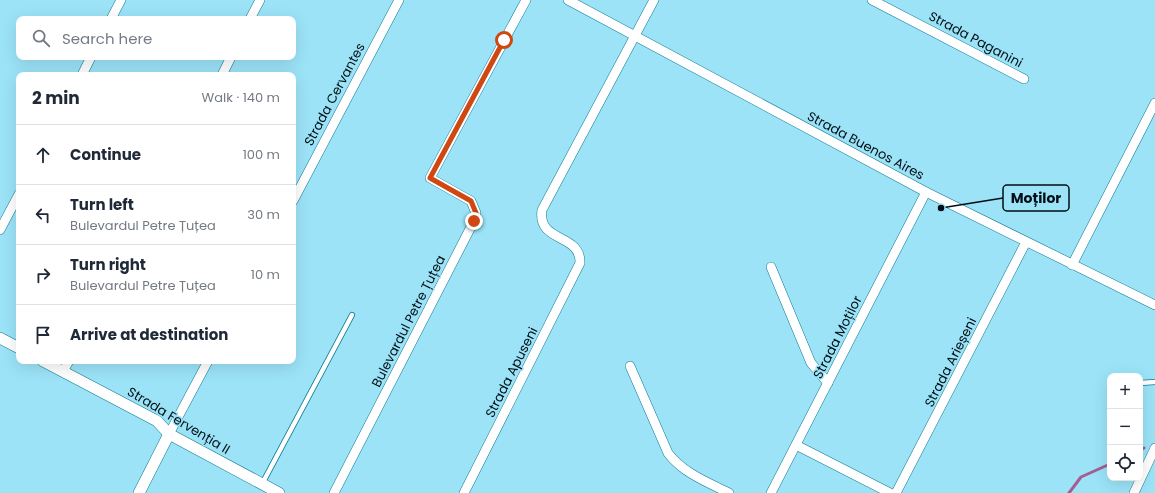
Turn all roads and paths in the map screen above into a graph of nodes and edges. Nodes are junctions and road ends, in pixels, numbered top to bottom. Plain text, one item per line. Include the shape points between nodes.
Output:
1 (121, 0) edge
2 (260, 0) edge
3 (399, 0) edge
4 (526, 0) edge
5 (568, 0) edge
6 (654, 0) edge
7 (872, 0) edge
8 (113, 16) edge
9 (252, 16) edge
10 (635, 37) junction
11 (90, 60) edge
12 (230, 60) edge
13 (84, 72) edge
14 (224, 72) edge
15 (1024, 79) dead end
16 (1155, 103) edge
17 (926, 192) junction
18 (296, 195) edge
19 (16, 200) edge
20 (0, 230) edge
21 (1026, 242) junction
22 (1072, 265) junction
23 (771, 267) dead end
24 (1155, 306) edge
25 (352, 315) dead end
26 (0, 338) edge
27 (16, 346) edge
28 (49, 364) edge
29 (67, 364) edge
30 (206, 364) edge
31 (630, 366) dead end
32 (63, 371) junction
33 (1155, 382) edge
34 (828, 383) junction
35 (1143, 383) edge
36 (170, 434) junction
37 (796, 445) junction
38 (1155, 448) edge
39 (262, 484) junction
40 (139, 493) edge
41 (279, 493) edge
42 (334, 493) edge
43 (464, 493) edge
44 (729, 493) edge
45 (771, 493) edge
46 (890, 493) edge
47 (896, 493) edge
48 (1134, 493) edge

1 - 8 street
2 - 9 street
3 - 18 street, Strada Cervantes
4 - 42 street, Bulevardul Petre Țuțea via 430,178 471,201 476,213 474,221
5 - 10 street, Strada Buenos Aires
6 - 10 street
7 - 15 street, Strada Paganini
10 - 17 street, Strada Buenos Aires
10 - 43 street, Strada Apuseni via 542,210 541,219 546,228 576,248 581,255 580,263
11 - 13 street
12 - 14 street
16 - 22 street
17 - 21 street, Strada Buenos Aires
17 - 34 street, Strada Moților
19 - 20 street
21 - 22 street, Strada Buenos Aires
21 - 47 street, Strada Arieșeni
22 - 24 street, Strada Buenos Aires
23 - 34 street via 811,363
25 - 39 lane
26 - 27 street
28 - 32 street, Strada Fervenția II
29 - 32 street
30 - 36 street
31 - 44 street via 668,453 676,464
32 - 36 street, Strada Fervenția II via 157,421
33 - 35 lane
34 - 37 street, Strada Moților
36 - 39 street, Strada Fervenția II
36 - 40 street
37 - 45 street, Strada Moților
37 - 46 street
38 - 48 street
39 - 41 street, Strada Fervenția II

